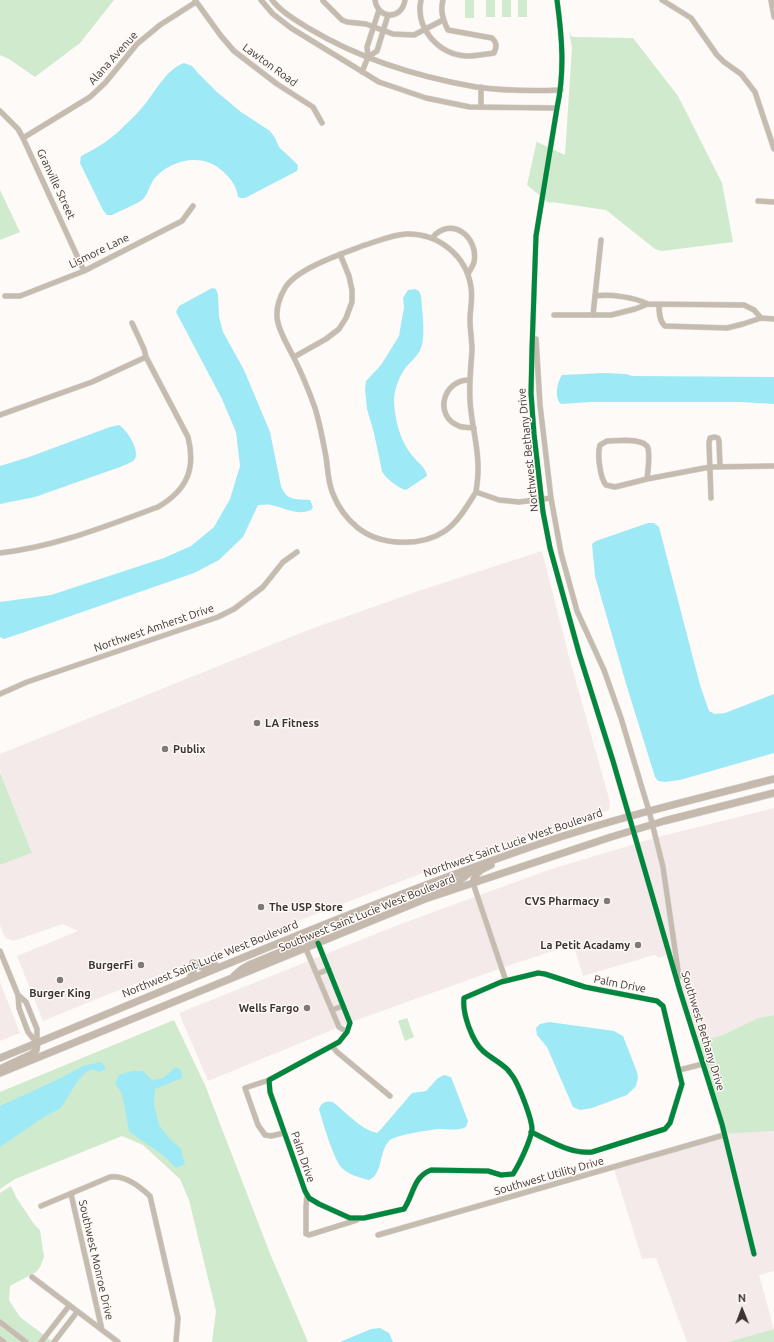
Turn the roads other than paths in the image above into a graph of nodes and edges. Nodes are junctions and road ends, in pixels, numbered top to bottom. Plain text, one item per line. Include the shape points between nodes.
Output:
1 (261, 0) edge
2 (272, 0) edge
3 (375, 0) edge
4 (405, 0) edge
5 (422, 0) edge
6 (443, 0) edge
7 (556, 0) edge
8 (662, 0) edge
9 (771, 0) edge
10 (195, 1) edge
11 (323, 1) edge
12 (379, 10) junction
13 (388, 15) junction
14 (774, 17) edge
15 (443, 20) junction
16 (374, 26) junction
17 (424, 29) junction
18 (383, 30) junction
19 (368, 57) junction
20 (362, 72) junction
21 (481, 87) junction
22 (561, 90) junction
23 (481, 107) junction
24 (557, 108) junction
25 (0, 111) edge
26 (322, 123) dead end
27 (24, 138) junction
28 (774, 149) edge
29 (758, 202) dead end
30 (774, 202) edge
31 (193, 206) dead end
32 (432, 238) junction
33 (601, 240) dead end
34 (340, 254) junction
35 (84, 271) junction
36 (468, 274) junction
37 (5, 296) dead end
38 (595, 296) junction
39 (648, 304) junction
40 (659, 304) junction
41 (534, 308) junction
42 (554, 315) dead end
43 (593, 315) junction
44 (761, 318) junction
45 (774, 319) edge
46 (132, 323) dead end
47 (146, 357) junction
48 (294, 357) junction
49 (470, 380) junction
50 (0, 415) edge
51 (474, 428) junction
52 (720, 466) junction
53 (774, 466) edge
54 (710, 467) junction
55 (647, 479) junction
56 (476, 492) junction
57 (551, 498) junction
58 (711, 498) dead end
59 (541, 499) junction
60 (297, 552) dead end
61 (0, 553) edge
62 (1, 691) edge
63 (774, 779) edge
64 (774, 793) edge
65 (649, 811) junction
66 (629, 817) junction
67 (653, 824) junction
68 (633, 830) junction
69 (513, 854) junction
70 (473, 867) junction
71 (473, 883) junction
72 (398, 910) junction
73 (348, 916) junction
74 (308, 932) junction
75 (318, 943) junction
76 (306, 949) junction
77 (0, 951) edge
78 (260, 951) junction
79 (329, 969) junction
80 (317, 974) junction
81 (232, 979) junction
82 (189, 980) junction
83 (506, 981) junction
84 (18, 995) junction
85 (684, 1001) junction
86 (343, 1006) junction
87 (332, 1010) junction
88 (347, 1032) junction
89 (37, 1043) junction
90 (332, 1046) junction
91 (0, 1058) edge
92 (703, 1064) junction
93 (0, 1069) edge
94 (679, 1070) junction
95 (0, 1073) edge
96 (269, 1080) junction
97 (390, 1096) dead end
98 (531, 1132) junction
99 (284, 1133) junction
100 (724, 1135) junction
101 (71, 1194) junction
102 (307, 1194) junction
103 (41, 1206) dead end
104 (361, 1218) junction
105 (378, 1235) dead end
106 (754, 1254) dead end
107 (32, 1278) dead end
108 (69, 1306) junction
109 (77, 1312) junction
110 (0, 1322) edge
111 (102, 1330) junction
112 (0, 1339) edge
113 (4, 1342) edge
114 (26, 1342) edge
115 (41, 1342) edge
116 (54, 1342) edge
117 (118, 1342) edge
118 (176, 1342) edge

1 - 20 street via 273,14 291,28
2 - 19 street via 296,20 320,35
3 - 12 street
4 - 13 street via 400,11
5 - 17 street via 420,16
6 - 15 street
7 - 22 street, Northwest Bethany Drive via 563,63
8 - 28 street via 691,18 717,55 741,74 755,92
9 - 14 street
10 - 26 street, Lawton Road via 234,51 277,84 313,107
10 - 27 street, Alana Avenue via 137,44 90,97
11 - 16 street via 344,21
12 - 13 street
12 - 16 street
13 - 18 street
15 - 17 street
15 - 17 street via 448,30 492,38 497,48 494,53 465,56 450,52 435,43
16 - 18 street
16 - 19 street via 367,47
17 - 18 street via 414,34 403,35
18 - 19 street via 377,50
19 - 20 street
19 - 21 street via 435,79
20 - 23 street via 379,82 426,98
21 - 22 street via 522,91
21 - 23 street
22 - 24 street, Northwest Bethany Drive
23 - 24 street
24 - 41 street, Northwest Bethany Drive via 536,236
25 - 27 street, Granville Street
27 - 35 street, Granville Street
29 - 30 street
31 - 35 street, Lismore Lane via 182,221
32 - 34 street via 404,234
32 - 36 street via 444,244 459,258
32 - 36 street via 437,231 447,228 465,234 474,248 473,264
33 - 38 street
34 - 48 street via 352,290 352,302 346,318 339,329 326,339
34 - 48 street via 302,271 288,283 282,294 277,310 278,324
35 - 37 street, Lismore Lane via 20,296
36 - 49 street via 472,299
38 - 39 street via 617,297
38 - 43 street
39 - 40 street
39 - 43 street via 611,315
40 - 44 street via 744,305 754,310
40 - 44 street via 662,324 665,326 727,328
41 - 57 street, Northwest Bethany Drive via 540,405
41 - 59 street, Northwest Bethany Drive via 531,393
42 - 43 street
44 - 45 street
46 - 47 street
47 - 50 street via 92,382
47 - 61 street via 188,437 191,465 186,482 170,500 158,507 68,539
48 - 56 street via 320,426 333,494 346,516 358,528 384,540 417,542 431,538 446,530 462,514
49 - 51 street
49 - 51 street via 452,385 444,406 446,415 452,422 460,427
51 - 56 street via 478,472
52 - 53 street
52 - 54 street
52 - 54 street via 720,441 715,437 710,438
54 - 55 street
54 - 58 street
55 - 55 street via 648,448 645,444 637,440 607,442 600,445 599,462 602,480 606,485 615,487
56 - 59 street via 499,500 519,502
57 - 59 street
57 - 65 street, Northwest Bethany Drive via 561,553 577,611 604,670
59 - 66 street, Northwest Bethany Drive via 550,548 567,611
60 - 62 street, Northwest Amherst Drive via 283,562 263,587 234,609 218,617
63 - 65 main road, Northwest Saint Lucie West Boulevard
64 - 67 main road, Southwest Saint Lucie West Boulevard
65 - 66 main road, Northwest Saint Lucie West Boulevard
65 - 67 street, Southwest Bethany Drive
66 - 68 street, Southwest Bethany Drive
66 - 69 main road, Northwest Saint Lucie West Boulevard
67 - 68 main road, Southwest Saint Lucie West Boulevard
67 - 85 street, Southwest Bethany Drive via 663,867
68 - 71 main road, Southwest Saint Lucie West Boulevard
68 - 85 street, Southwest Bethany Drive
69 - 70 main road, Northwest Saint Lucie West Boulevard
69 - 71 main road via 478,873
70 - 72 main road via 457,882 414,900
70 - 73 main road, Northwest Saint Lucie West Boulevard
71 - 72 main road, Southwest Saint Lucie West Boulevard
71 - 83 street
72 - 75 main road, Southwest Saint Lucie West Boulevard
73 - 74 main road, Northwest Saint Lucie West Boulevard
73 - 76 main road via 314,934
74 - 78 main road, Northwest Saint Lucie West Boulevard
74 - 81 main road via 300,943 249,965
75 - 76 main road, Southwest Saint Lucie West Boulevard
75 - 79 street
76 - 80 street
76 - 81 main road, Southwest Saint Lucie West Boulevard
77 - 84 street
78 - 82 main road, Northwest Saint Lucie West Boulevard
78 - 82 main road via 247,952 205,968 193,963 193,972
79 - 80 street
79 - 86 street
80 - 87 street
81 - 95 main road, Southwest Saint Lucie West Boulevard
82 - 89 main road, Northwest Saint Lucie West Boulevard
83 - 94 street, Palm Drive via 538,973 546,974 585,987 657,1001 663,1006
83 - 98 street, Palm Drive via 464,998 463,1005 475,1042 515,1079 531,1121
84 - 89 street via 19,1008 28,1032
84 - 89 street via 26,1002 37,1029
85 - 92 street, Southwest Bethany Drive
86 - 87 street
86 - 88 street via 350,1023
87 - 88 street via 339,1027
88 - 90 street, Palm Drive
89 - 91 main road, Northwest Saint Lucie West Boulevard
89 - 93 main road via 32,1054
90 - 96 street, Palm Drive
90 - 97 street
92 - 94 street
92 - 100 street, Southwest Bethany Drive
94 - 98 street, Palm Drive via 682,1084 670,1123 665,1129 582,1153
96 - 99 street, Palm Drive via 270,1092
96 - 99 street, Palm Drive via 245,1088 258,1125 265,1135
98 - 104 street, Palm Drive via 513,1174 431,1170 423,1173 414,1185 404,1209
99 - 102 street, Palm Drive
100 - 105 street, Southwest Utility Drive
100 - 106 street, Southwest Bethany Drive
101 - 103 street
101 - 111 street, Southwest Monroe Drive
101 - 118 street via 117,1176 141,1188 150,1196 178,1318
102 - 104 street, Palm Drive via 319,1204 350,1218
102 - 104 street, Palm Drive via 306,1234
107 - 108 street
108 - 109 street
108 - 115 street
109 - 111 street
109 - 116 street
110 - 114 street
111 - 117 street
112 - 113 street

